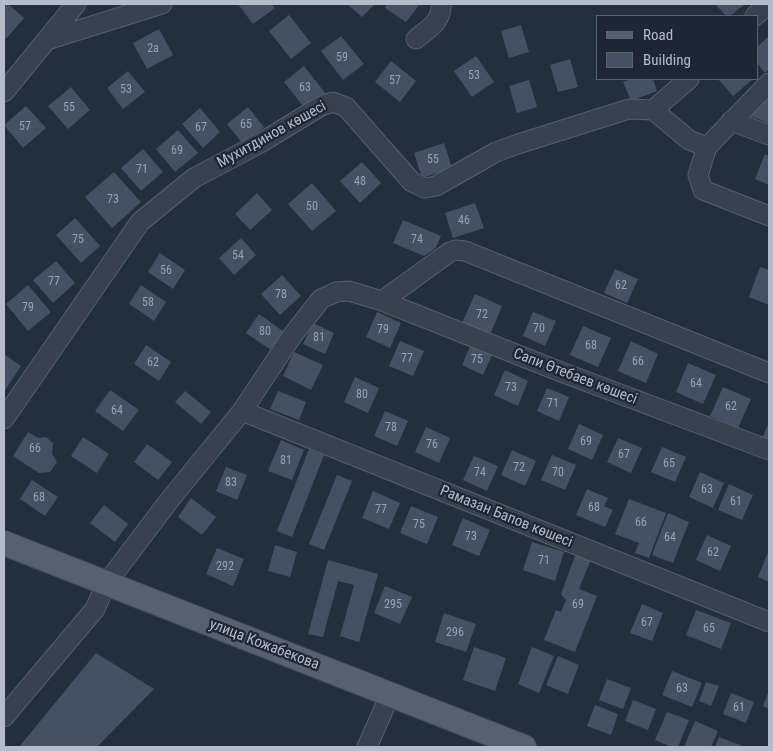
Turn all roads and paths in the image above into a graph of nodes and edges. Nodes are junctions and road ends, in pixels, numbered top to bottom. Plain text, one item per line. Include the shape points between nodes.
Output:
1 (76, 4) edge
2 (162, 4) edge
3 (441, 4) edge
4 (768, 4) edge
5 (756, 15) edge
6 (416, 39) dead end
7 (47, 40) junction
8 (687, 80) edge
9 (769, 83) edge
10 (4, 92) edge
11 (653, 110) junction
12 (731, 121) junction
13 (769, 135) edge
14 (707, 147) junction
15 (769, 216) edge
16 (382, 301) junction
17 (769, 373) edge
18 (242, 411) junction
19 (4, 419) edge
20 (769, 450) edge
21 (4, 543) edge
22 (106, 584) junction
23 (769, 622) edge
24 (390, 695) junction
25 (4, 717) edge
26 (367, 747) edge
27 (524, 747) edge

1 - 7 street
2 - 7 street
3 - 6 street via 438,21
4 - 5 street
7 - 10 street
8 - 11 street
9 - 12 street
11 - 14 street via 689,140
11 - 19 street, Мухитдинов көшесі via 629,109 518,144 496,152 436,186 425,188 412,182 346,107 333,102 321,106 194,178 140,222
12 - 13 street
12 - 14 street
14 - 15 street via 698,175 703,190
16 - 17 street via 450,252 465,251
16 - 18 street, Сапи Өтебаев көшесі via 350,292 336,292 321,299
16 - 20 street, Сапи Өтебаев көшесі
18 - 22 street, Сапи Өтебаев көшесі
18 - 23 street, Рамазан Бапов көшесі
21 - 22 main road, улица Кожабекова
22 - 24 main road, улица Кожабекова
22 - 25 street, Сапи Өтебаев көшесі via 94,609
24 - 26 street
24 - 27 main road, улица Кожабекова

